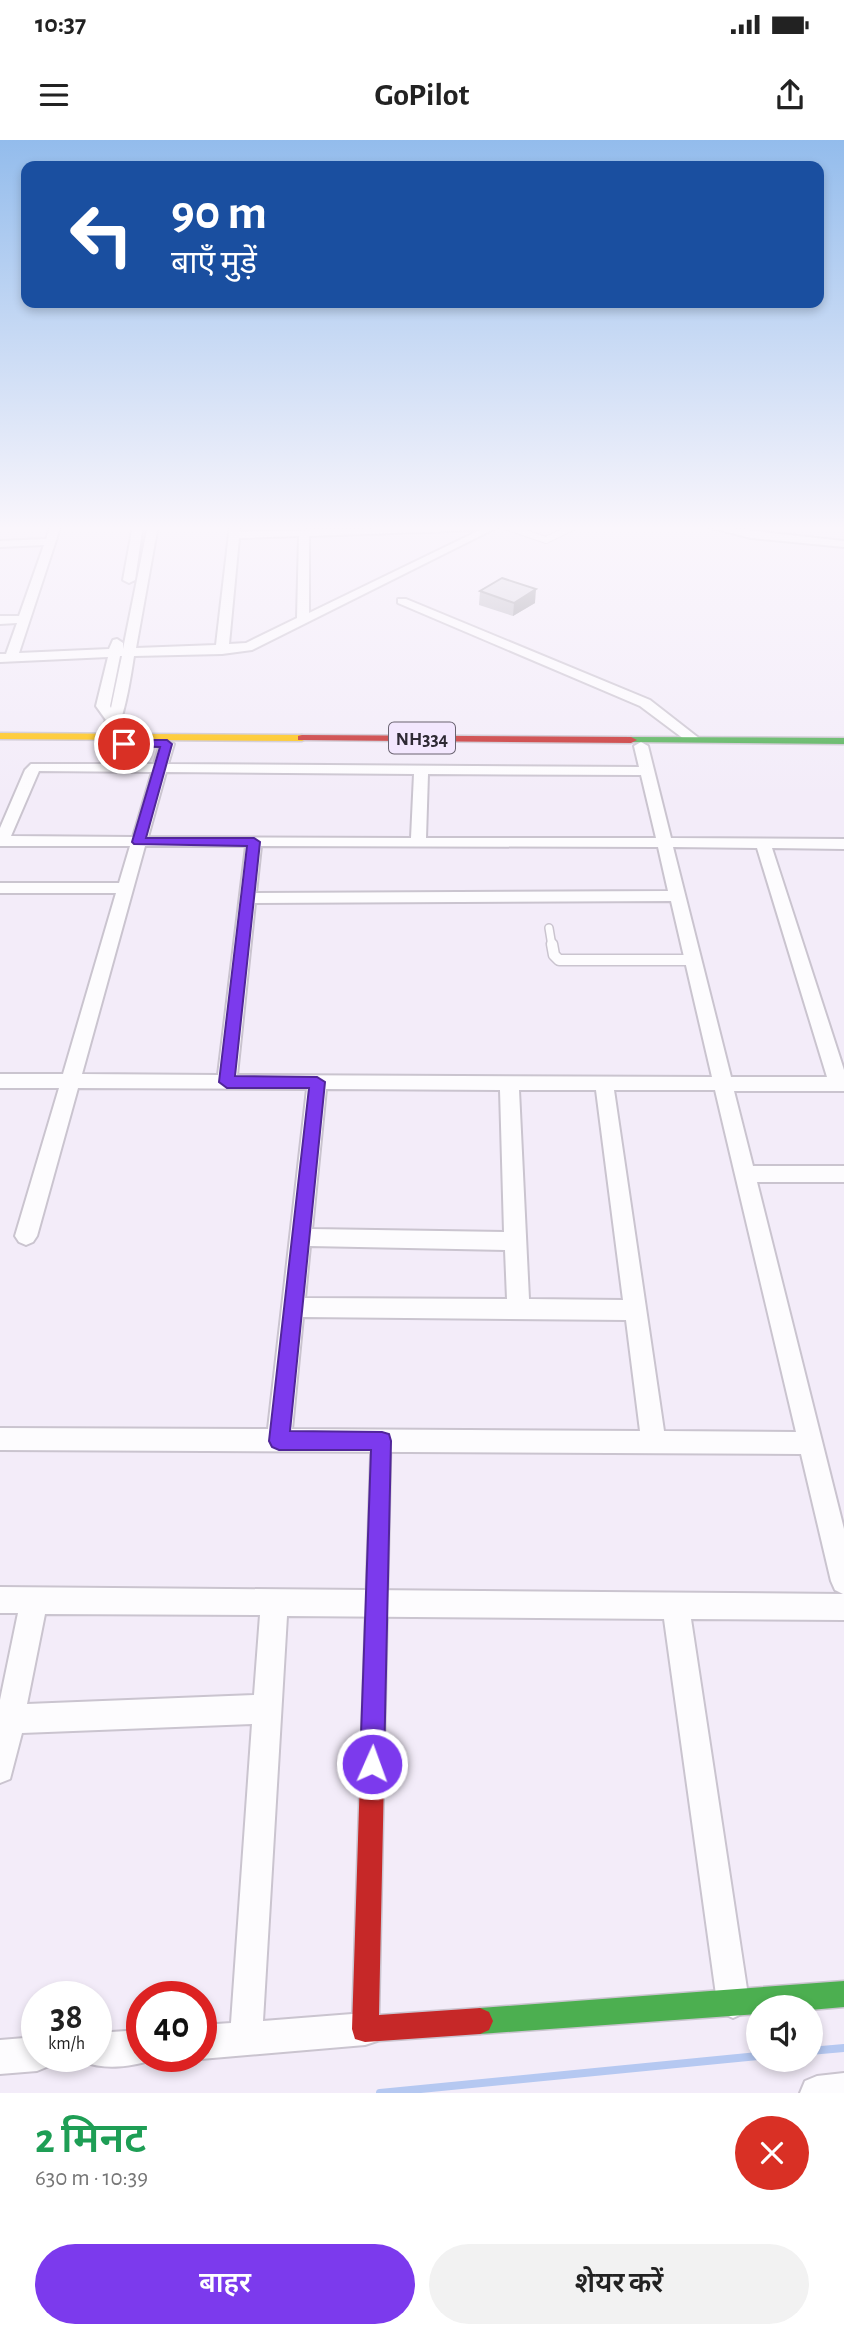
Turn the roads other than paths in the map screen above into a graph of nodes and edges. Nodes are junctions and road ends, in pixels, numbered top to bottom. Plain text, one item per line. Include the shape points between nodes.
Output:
1 (25, 616) edge
2 (126, 616) edge
3 (130, 616) edge
4 (226, 616) edge
5 (303, 616) edge
6 (315, 616) edge
7 (438, 616) edge
8 (24, 619) junction
9 (0, 620) edge
10 (303, 622) junction
11 (222, 650) junction
12 (121, 653) junction
13 (5, 658) edge
14 (0, 736) edge
15 (693, 739) junction
16 (105, 740) junction
17 (844, 741) edge
18 (0, 743) edge
19 (167, 744) junction
20 (641, 746) junction
21 (844, 748) edge
22 (160, 767) junction
23 (421, 769) junction
24 (649, 771) junction
25 (1, 841) edge
26 (138, 842) junction
27 (254, 842) junction
28 (418, 842) junction
29 (666, 843) junction
30 (763, 843) junction
31 (844, 844) edge
32 (4, 888) edge
33 (125, 888) junction
34 (679, 896) junction
35 (247, 898) junction
36 (0, 905) edge
37 (549, 928) dead end
38 (695, 960) junction
39 (0, 1082) edge
40 (71, 1082) junction
41 (227, 1082) junction
42 (317, 1082) junction
43 (509, 1083) junction
44 (604, 1083) junction
45 (724, 1083) junction
46 (842, 1084) edge
47 (746, 1174) junction
48 (844, 1174) edge
49 (26, 1236) dead end
50 (300, 1237) junction
51 (516, 1241) junction
52 (293, 1307) junction
53 (518, 1309) junction
54 (635, 1310) junction
55 (0, 1440) edge
56 (279, 1441) junction
57 (382, 1441) junction
58 (654, 1442) junction
59 (811, 1443) junction
60 (844, 1581) edge
61 (0, 1600) edge
62 (34, 1600) junction
63 (274, 1603) junction
64 (377, 1605) junction
65 (676, 1606) junction
66 (844, 1607) edge
67 (268, 1709) junction
68 (10, 1719) junction
69 (0, 1769) edge
70 (844, 1994) edge
71 (733, 2002) junction
72 (365, 2029) junction
73 (246, 2039) junction
74 (217, 2041) edge
75 (21, 2055) edge
76 (0, 2057) edge
77 (844, 2091) edge
78 (817, 2093) edge

1 - 8 street
2 - 12 street
3 - 12 street
4 - 11 street
5 - 10 street
6 - 10 street
7 - 15 street via 645,703
8 - 9 street
8 - 13 street
10 - 11 street via 248,647
11 - 12 street
12 - 13 street
12 - 16 street via 103,706 111,718
14 - 16 main road, NH334
15 - 16 main road, NH334
15 - 17 main road, NH334
16 - 18 main road, NH334
16 - 19 main road, NH334
19 - 20 main road, NH334
19 - 22 street
20 - 21 main road, NH334
20 - 24 street
22 - 23 street
22 - 25 street via 37,767
22 - 26 street
23 - 24 street
23 - 28 street
24 - 29 street
25 - 26 street
26 - 27 street
26 - 33 street
27 - 28 street
27 - 35 street
28 - 29 street
29 - 30 street
29 - 34 street
30 - 31 street
30 - 46 street
32 - 33 street
32 - 36 street
33 - 40 street
34 - 35 street
34 - 38 street
35 - 41 street
37 - 38 lane via 559,960
38 - 45 street
39 - 40 street
40 - 41 street
40 - 49 street
41 - 42 street
42 - 43 street
42 - 50 street
43 - 44 street
43 - 51 street
44 - 45 street
44 - 54 street
45 - 46 street
45 - 47 street
47 - 48 street
47 - 59 street
50 - 51 street
50 - 52 street
51 - 53 street
52 - 53 street
52 - 56 street
53 - 54 street
54 - 58 street
55 - 56 street
56 - 57 street
57 - 58 street
57 - 64 main road
58 - 59 street
59 - 60 street
61 - 62 street
62 - 63 street
62 - 68 street
63 - 64 street
63 - 67 street
64 - 65 street
64 - 72 main road
65 - 66 street
65 - 71 street
67 - 68 street
67 - 73 street
68 - 69 street
70 - 71 main road
71 - 72 main road
72 - 73 street
73 - 74 street
75 - 76 street
77 - 78 street

